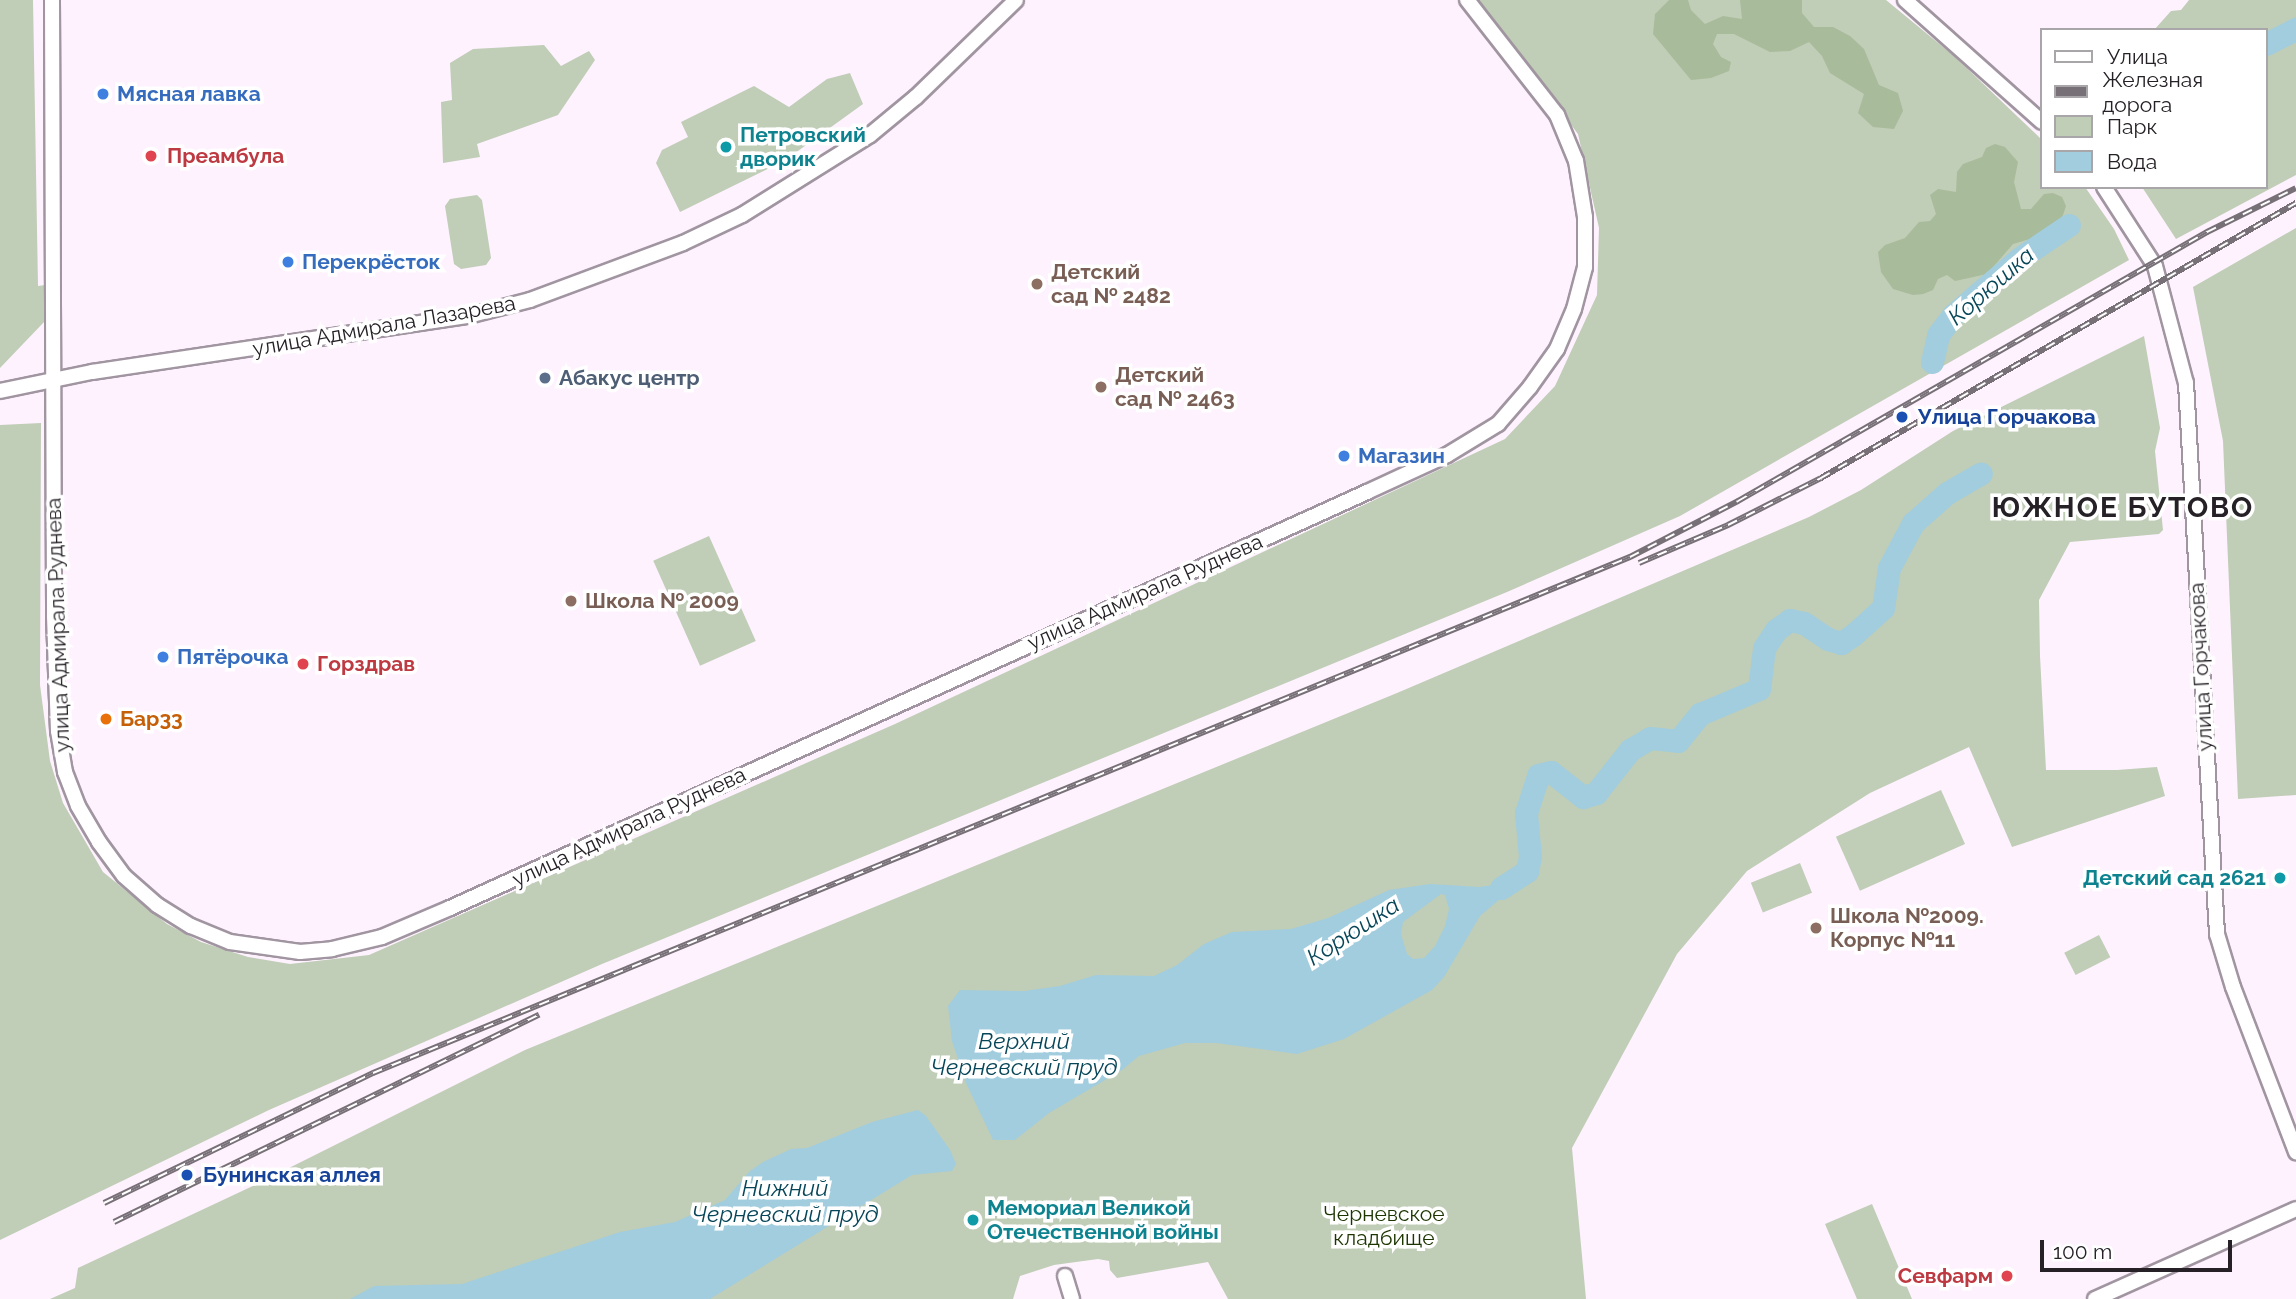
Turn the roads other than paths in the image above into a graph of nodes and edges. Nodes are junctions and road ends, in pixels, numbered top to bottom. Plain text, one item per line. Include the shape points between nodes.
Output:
1 (51, 0) edge
2 (1016, 0) edge
3 (1467, 0) edge
4 (1905, 0) edge
5 (2040, 120) edge
6 (2105, 189) edge
7 (54, 380) junction
8 (0, 391) edge
9 (2296, 1152) edge
10 (2296, 1209) edge
11 (1065, 1276) dead end
12 (1072, 1299) edge
13 (2095, 1299) edge

1 - 7 street, улица Адмирала Руднева
2 - 7 street, улица Адмирала Лазарева via 870,135 748,212 683,243 530,300 472,315
3 - 7 street, улица Адмирала Руднева via 1557,115 1573,152 1585,218 1585,267 1574,309 1531,387 1498,424 1447,455 1367,492 382,937 300,952 230,942 157,905 124,876 99,842 65,772 58,731
4 - 5 street
6 - 9 street, улица Горчакова via 2155,266 2186,383 2217,934
7 - 8 street, улица Адмирала Лазарева
10 - 13 street
11 - 12 street

